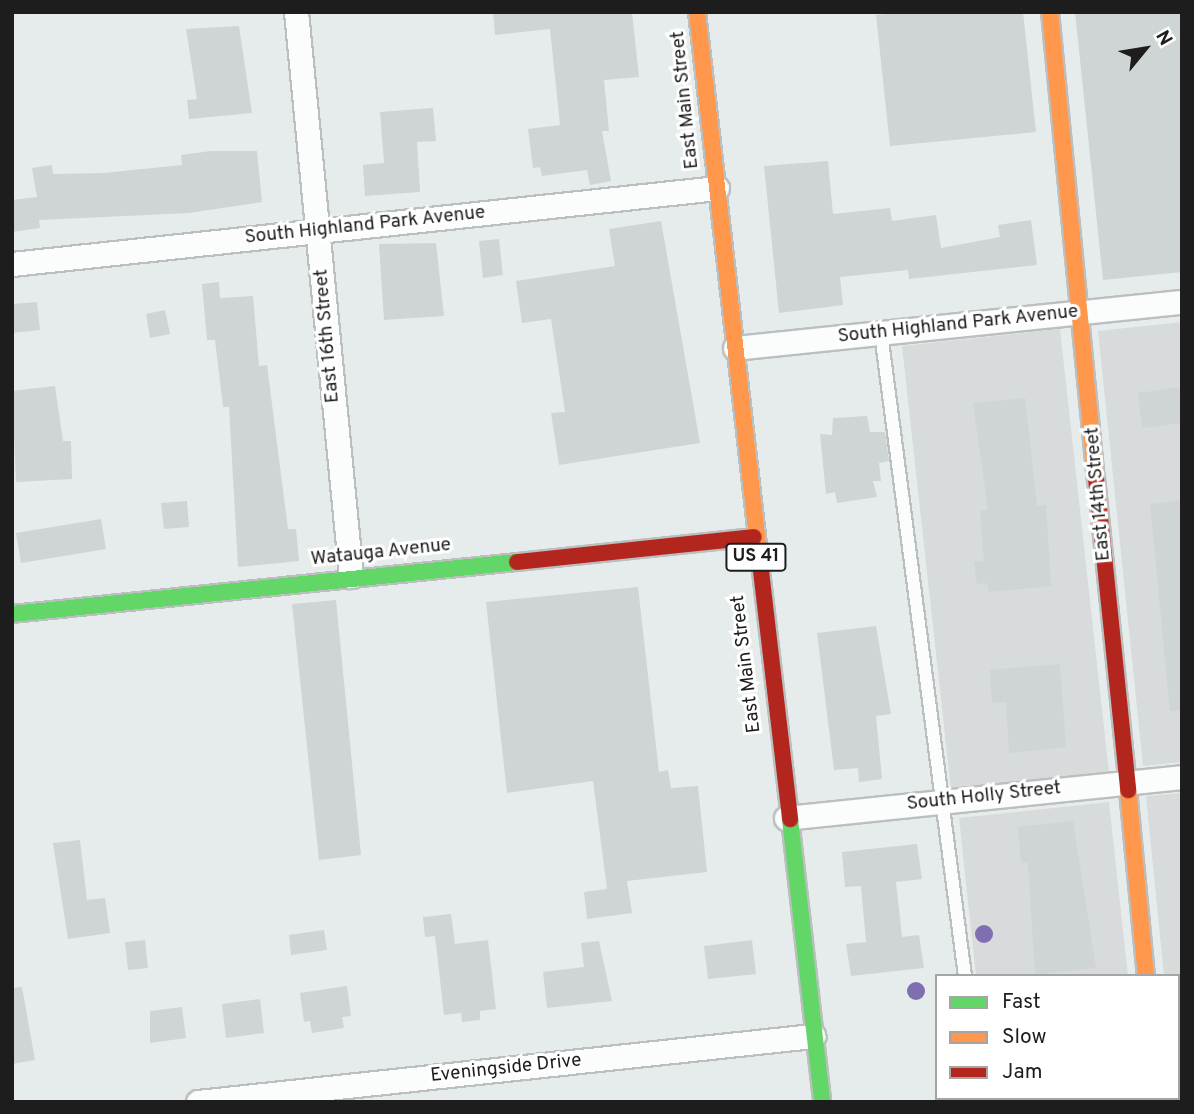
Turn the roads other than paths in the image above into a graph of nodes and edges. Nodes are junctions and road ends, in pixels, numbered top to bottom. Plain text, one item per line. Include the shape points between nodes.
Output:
1 (296, 12) edge
2 (697, 12) edge
3 (1050, 12) edge
4 (717, 188) junction
5 (317, 230) junction
6 (12, 264) edge
7 (1182, 302) edge
8 (1082, 312) junction
9 (881, 333) junction
10 (735, 348) junction
11 (754, 537) junction
12 (351, 576) junction
13 (12, 614) edge
14 (1182, 777) edge
15 (1126, 783) junction
16 (944, 802) junction
17 (786, 818) junction
18 (965, 974) edge
19 (1146, 974) edge
20 (813, 1036) junction
21 (198, 1102) edge
22 (821, 1102) edge

1 - 5 street, East 16th Street
2 - 4 street, East Main Street / US 41
3 - 8 street, East 14th Street
4 - 5 street, South Highland Park Avenue
4 - 10 street, East Main Street / US 41
5 - 6 street, South Highland Park Avenue
5 - 12 street, East 16th Street
7 - 8 street, South Highland Park Avenue
8 - 9 street, South Highland Park Avenue
8 - 15 street, East 14th Street
9 - 10 street, South Highland Park Avenue
9 - 16 lane
10 - 11 street, East Main Street / US 41
11 - 12 street, Watauga Avenue
11 - 17 street, East Main Street / US 41
12 - 13 street, Watauga Avenue
14 - 15 street, South Holly Street
15 - 16 street, South Holly Street
15 - 19 street, East 14th Street
16 - 17 street, South Holly Street
16 - 18 lane
17 - 20 street, East Main Street / US 41
20 - 21 street, Eveningside Drive
20 - 22 street, East Main Street / US 41

